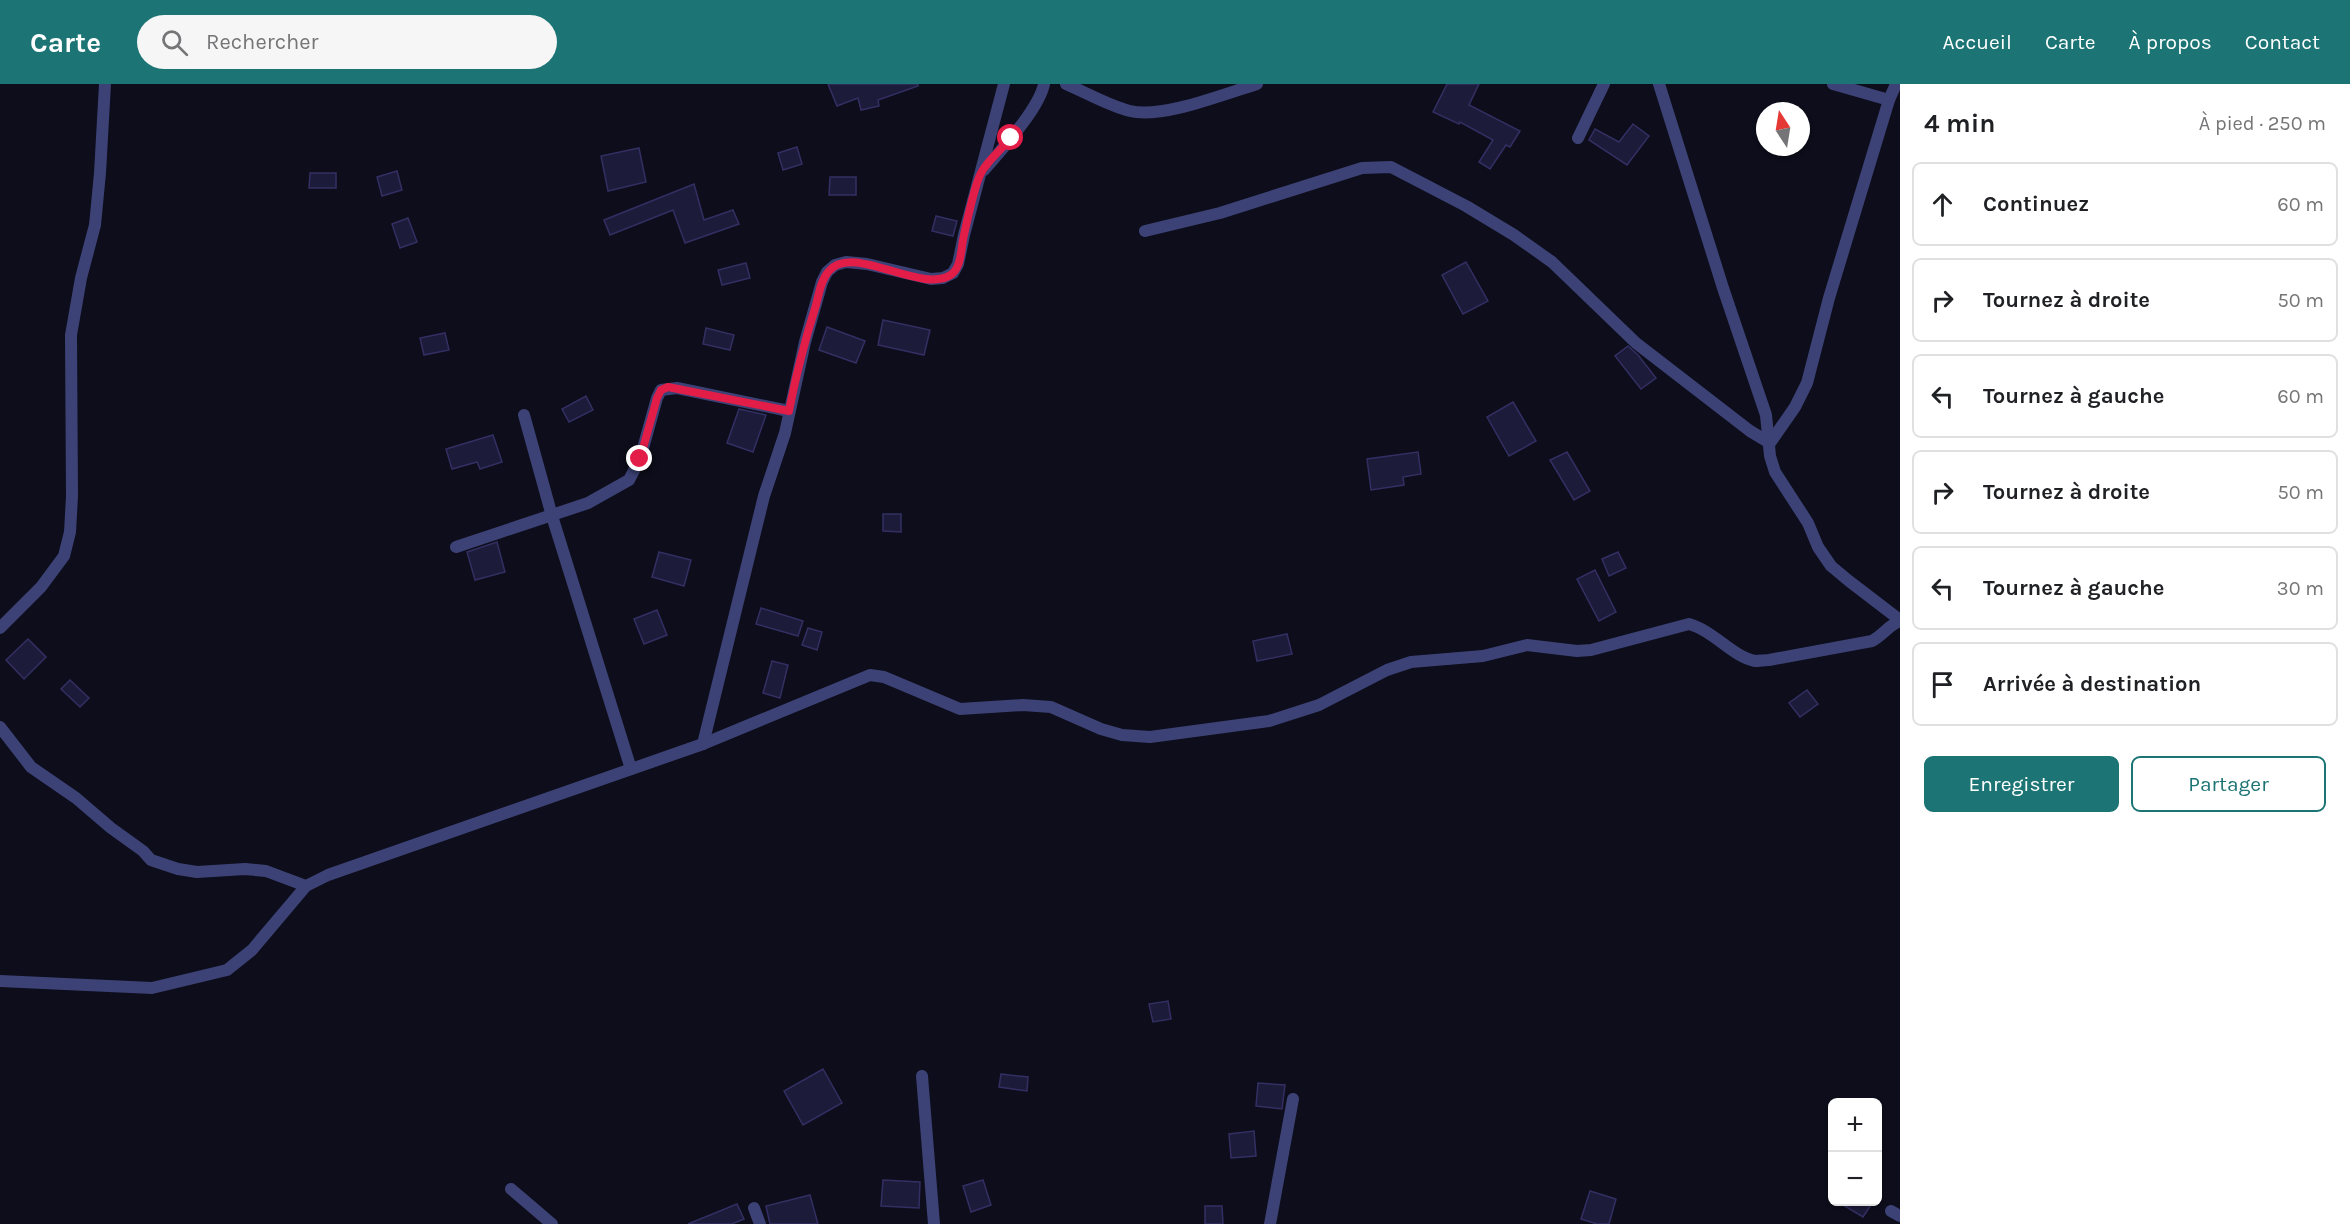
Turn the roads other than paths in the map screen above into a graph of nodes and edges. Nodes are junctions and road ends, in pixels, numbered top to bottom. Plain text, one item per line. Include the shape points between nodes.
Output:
1 (105, 84) edge
2 (1004, 84) edge
3 (1044, 84) edge
4 (1066, 84) edge
5 (1257, 84) edge
6 (1604, 84) edge
7 (1659, 84) edge
8 (1833, 84) edge
9 (1896, 84) edge
10 (1889, 100) junction
11 (1578, 138) dead end
12 (981, 173) junction
13 (1145, 231) dead end
14 (789, 411) junction
15 (524, 416) dead end
16 (1770, 443) junction
17 (552, 516) junction
18 (456, 547) dead end
19 (1900, 621) edge
20 (0, 628) edge
21 (0, 727) edge
22 (703, 744) junction
23 (631, 769) junction
24 (306, 886) junction
25 (0, 981) edge
26 (922, 1076) dead end
27 (1293, 1099) dead end
28 (511, 1189) dead end
29 (754, 1208) dead end
30 (552, 1224) edge
31 (760, 1224) edge
32 (934, 1224) edge
33 (1270, 1224) edge

1 - 20 street via 94,225 71,335 70,532 64,556 41,587
2 - 12 street
3 - 12 street via 1011,138
4 - 5 street via 1142,113 1191,104
6 - 11 street
7 - 16 street via 1766,415
8 - 10 street
9 - 10 street
10 - 16 street via 1807,383
12 - 14 street via 953,273 931,279 846,262 827,272
13 - 16 street via 1220,213 1362,168 1391,167 1466,206 1552,262 1636,343
14 - 17 street via 677,388 661,390 640,459 629,480 588,503
14 - 22 street
15 - 17 street
16 - 19 street via 1775,472 1808,523 1818,547 1832,566
17 - 18 street
17 - 23 street
19 - 22 street via 1872,641 1769,660 1755,661 1689,624 1591,650 1527,645 1483,656 1411,662 1319,705 1269,721 1150,737 1111,732 1051,707 960,709 884,677 870,675
21 - 24 street via 31,767 76,798 151,860 197,872 266,871
22 - 23 street
23 - 24 street
24 - 25 street via 252,950 228,969 152,988
26 - 32 street
27 - 33 street
28 - 30 street
29 - 31 street

